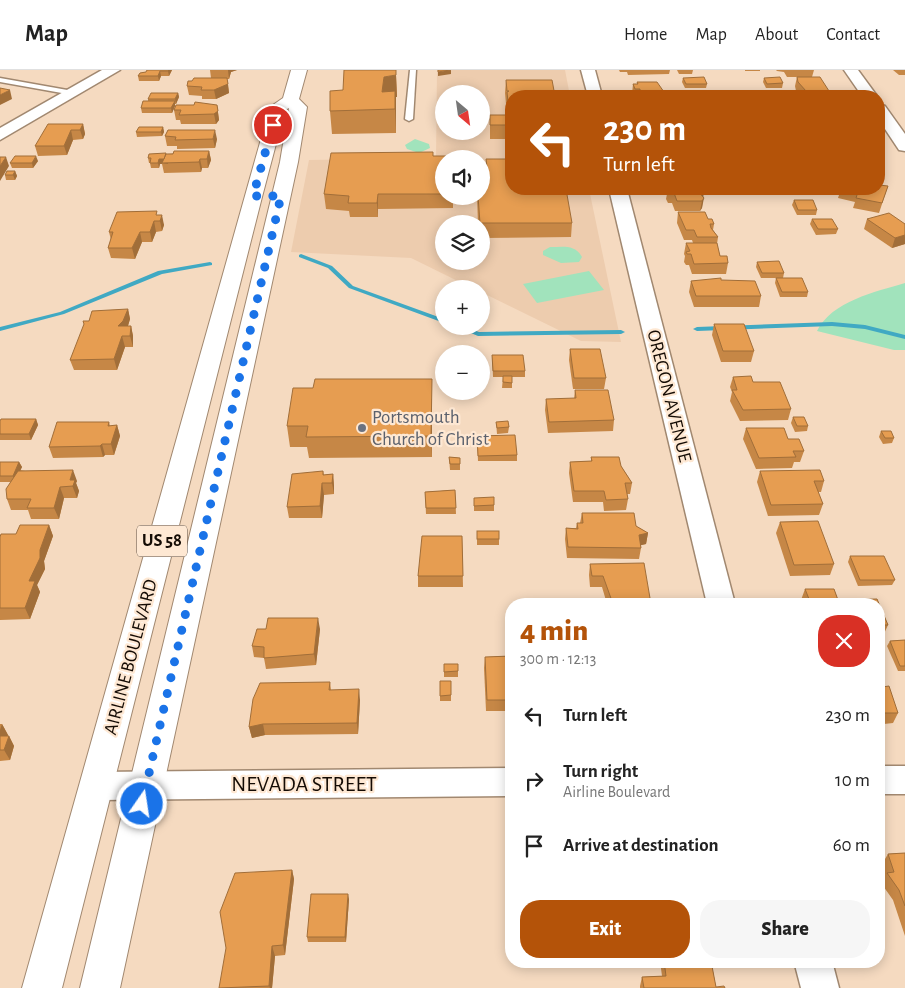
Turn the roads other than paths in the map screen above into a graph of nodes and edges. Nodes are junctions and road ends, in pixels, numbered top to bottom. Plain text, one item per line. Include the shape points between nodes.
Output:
1 (113, 70) edge
2 (299, 70) edge
3 (413, 70) edge
4 (588, 70) edge
5 (851, 70) edge
6 (0, 80) edge
7 (593, 90) edge
8 (866, 90) edge
9 (72, 93) junction
10 (290, 101) junction
11 (885, 118) edge
12 (409, 119) dead end
13 (0, 135) edge
14 (905, 146) edge
15 (619, 195) edge
16 (253, 196) junction
17 (281, 196) junction
18 (720, 598) edge
19 (885, 780) edge
20 (905, 780) edge
21 (505, 782) edge
22 (96, 786) junction
23 (146, 786) junction
24 (815, 968) edge
25 (42, 988) edge
26 (100, 988) edge
27 (820, 988) edge

1 - 9 street
2 - 10 main road, AIRLINE BOULEVARD / US 58
3 - 12 lane
4 - 7 street
5 - 8 street
6 - 9 lane
9 - 13 street
10 - 16 main road, AIRLINE BOULEVARD / US 58 via 278,107
10 - 17 main road, US 58 via 299,107
11 - 14 street
15 - 18 street, OREGON AVENUE
16 - 17 main road
16 - 22 main road, AIRLINE BOULEVARD / US 58
17 - 23 main road, US 58
19 - 20 street
21 - 23 street, NEVADA STREET
22 - 23 street, NEVADA STREET
22 - 25 main road, AIRLINE BOULEVARD / US 58
23 - 26 main road, US 58
24 - 27 street

